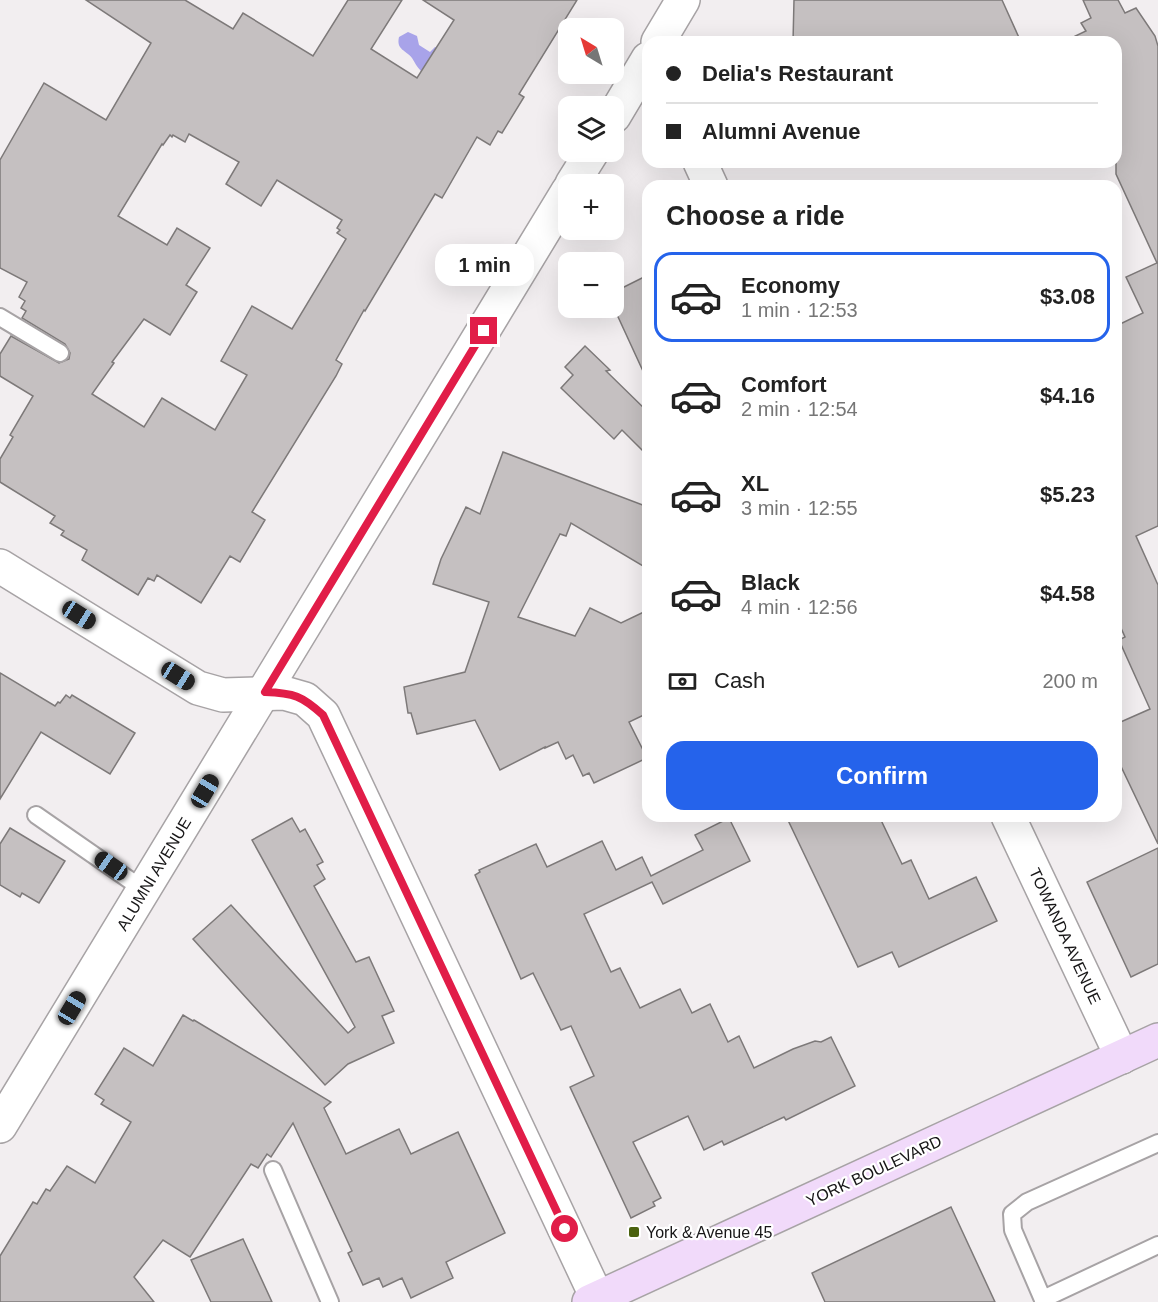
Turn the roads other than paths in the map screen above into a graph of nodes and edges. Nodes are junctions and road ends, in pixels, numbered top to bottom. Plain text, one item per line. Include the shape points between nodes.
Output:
1 (683, 0) edge
2 (662, 36) edge
3 (642, 69) edge
4 (624, 99) edge
5 (558, 208) edge
6 (0, 317) edge
7 (60, 352) dead end
8 (0, 566) edge
9 (265, 692) junction
10 (36, 815) dead end
11 (1011, 822) edge
12 (144, 890) junction
13 (1158, 1040) edge
14 (1122, 1057) junction
15 (0, 1126) edge
16 (1158, 1143) edge
17 (273, 1170) dead end
18 (1158, 1245) edge
19 (596, 1301) edge
20 (1044, 1301) edge
21 (330, 1302) edge

1 - 2 street
3 - 4 street
5 - 9 street, ALUMNI AVENUE
6 - 7 lane
8 - 9 street via 198,688 223,695
9 - 12 street, ALUMNI AVENUE
9 - 19 street via 305,699 323,715
10 - 12 lane
11 - 14 street, TOWANDA AVENUE
12 - 15 street, ALUMNI AVENUE
13 - 14 main road, YORK BOULEVARD
14 - 19 main road, YORK BOULEVARD
16 - 20 lane via 1027,1202 1012,1214 1013,1230
17 - 21 lane
18 - 20 lane

